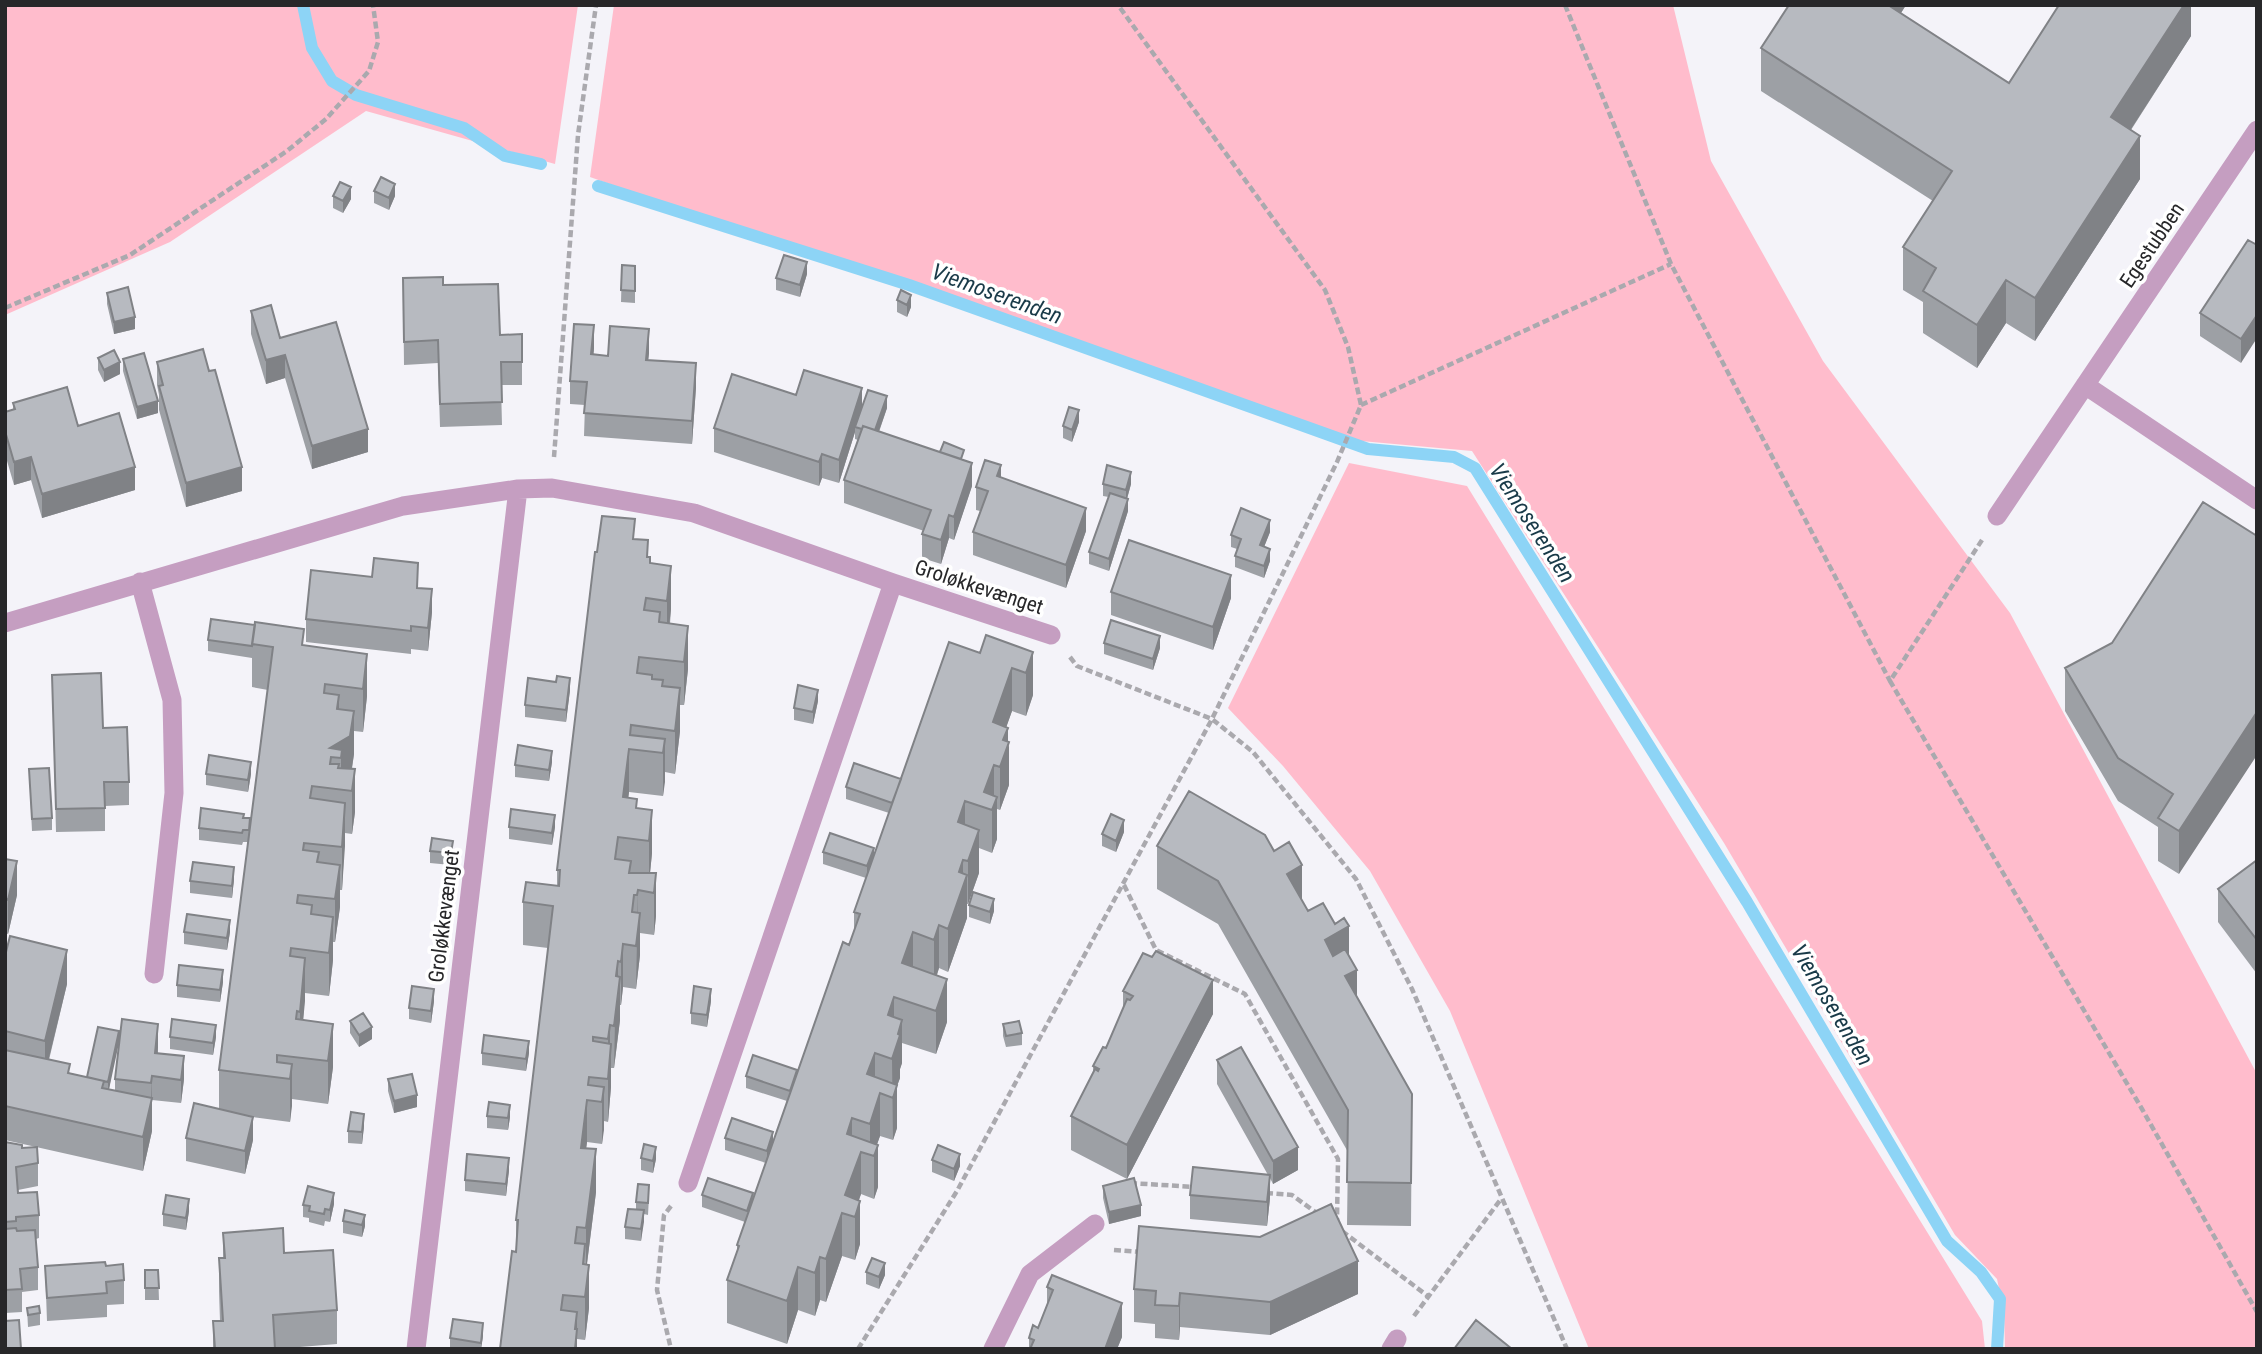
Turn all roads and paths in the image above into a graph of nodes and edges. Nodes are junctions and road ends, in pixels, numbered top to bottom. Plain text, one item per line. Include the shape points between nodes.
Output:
1 (373, 5) edge
2 (596, 5) edge
3 (1118, 5) edge
4 (1565, 5) edge
5 (2257, 130) edge
6 (1671, 264) junction
7 (5, 308) edge
8 (2085, 385) junction
9 (1361, 405) junction
10 (552, 488) junction
11 (518, 489) junction
12 (2257, 500) edge
13 (1997, 516) joint
14 (140, 582) junction
15 (893, 583) junction
16 (5, 623) edge
17 (1051, 635) joint
18 (1890, 681) junction
19 (1212, 719) junction
20 (1123, 884) junction
21 (154, 974) dead end
22 (688, 1183) joint
23 (1120, 1186) edge
24 (1199, 1188) edge
25 (1266, 1193) edge
26 (1502, 1199) junction
27 (1095, 1224) joint
28 (1336, 1227) junction
29 (1153, 1253) edge
30 (1429, 1297) junction
31 (2257, 1312) edge
32 (1394, 1344) edge
33 (416, 1349) edge
34 (671, 1349) edge
35 (858, 1349) edge
36 (993, 1349) edge
37 (1567, 1349) edge

1 - 7 path via 378,42 369,71 326,119 287,151 130,255
2 - 10 path via 578,135
3 - 9 path via 1325,290 1348,346
4 - 6 path
5 - 8 street, Egestubben
6 - 9 path
6 - 18 path
8 - 12 street
8 - 13 street, Egestubben
9 - 19 path
10 - 11 street, Groløkkevænget
10 - 15 street, Groløkkevænget via 694,513
11 - 14 street, Groløkkevænget via 403,506
11 - 33 street, Groløkkevænget
13 - 18 path
14 - 16 street, Groløkkevænget
14 - 21 street via 172,700 174,793
15 - 17 street, Groløkkevænget
15 - 22 street, Groløkkevænget
17 - 19 path via 1077,667
18 - 31 path
19 - 20 path
19 - 26 path via 1253,752 1356,878 1412,989
20 - 28 path via 1156,950 1245,994 1338,1158
20 - 35 path via 957,1191
22 - 34 path via 664,1215 657,1290
23 - 24 path
25 - 28 path via 1292,1195
26 - 30 path
26 - 37 path
27 - 29 path via 1113,1250
27 - 36 street via 1030,1274
28 - 30 path
30 - 32 path

